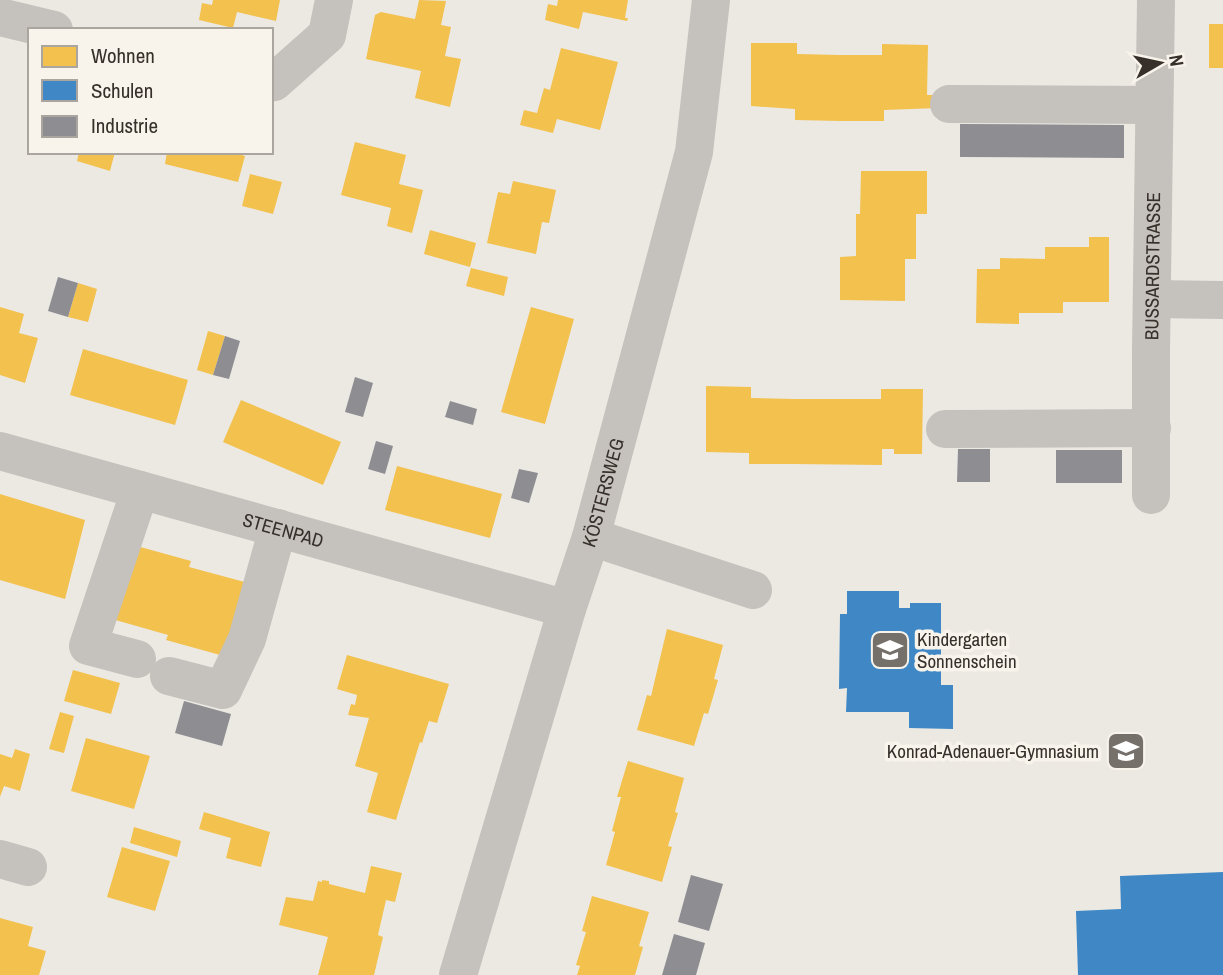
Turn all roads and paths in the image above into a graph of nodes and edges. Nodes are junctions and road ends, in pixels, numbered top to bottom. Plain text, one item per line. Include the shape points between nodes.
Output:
1 (334, 0) edge
2 (711, 0) edge
3 (1156, 0) edge
4 (0, 17) edge
5 (46, 28) edge
6 (273, 82) edge
7 (949, 104) dead end
8 (1154, 105) junction
9 (1152, 299) junction
10 (1223, 300) edge
11 (1152, 428) junction
12 (945, 429) dead end
13 (0, 451) edge
14 (140, 490) junction
15 (1151, 495) dead end
16 (278, 528) junction
17 (591, 537) junction
18 (754, 590) dead end
19 (566, 609) junction
20 (458, 975) edge

1 - 6 street via 327,34
2 - 17 street, KÖSTERSWEG via 694,152
3 - 8 street, BUSSARDSTRASSE
4 - 5 street
7 - 8 street
8 - 9 street, BUSSARDSTRASSE
9 - 10 street
9 - 11 street, BUSSARDSTRASSE
11 - 12 street
11 - 15 street, BUSSARDSTRASSE
13 - 14 street, STEENPAD
14 - 16 street, STEENPAD
14 - 16 street via 88,646 223,690 247,639
16 - 19 street, STEENPAD
17 - 18 street
17 - 19 street, KÖSTERSWEG
19 - 20 street, KÖSTERSWEG

